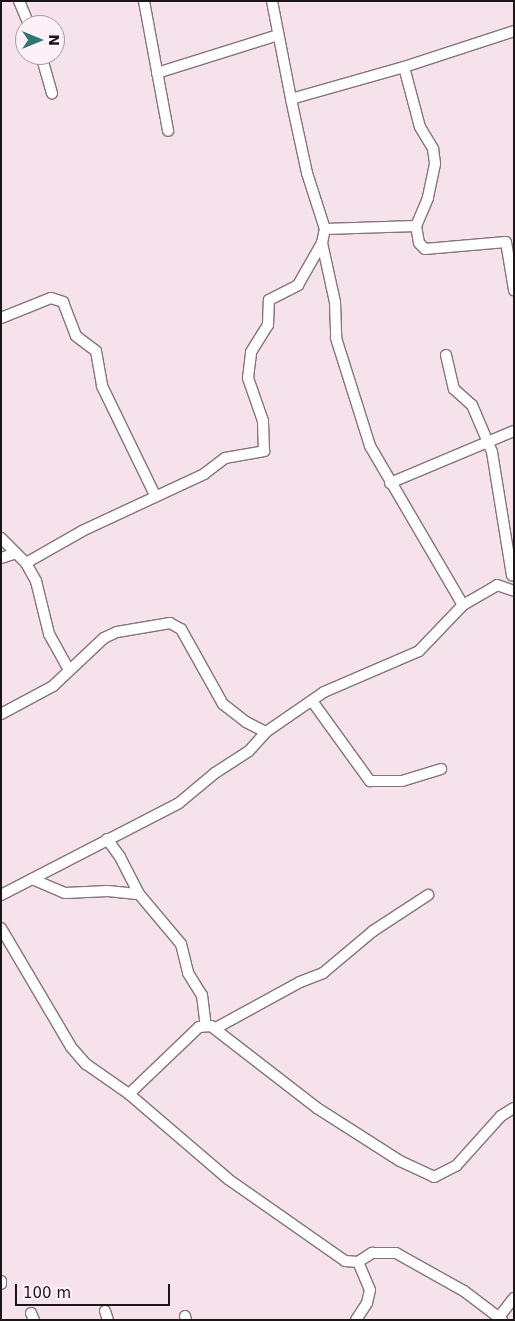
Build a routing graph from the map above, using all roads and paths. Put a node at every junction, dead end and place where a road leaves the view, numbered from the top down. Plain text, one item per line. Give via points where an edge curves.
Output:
1 (19, 1) edge
2 (144, 1) edge
3 (272, 1) edge
4 (25, 15) edge
5 (514, 31) edge
6 (278, 35) junction
7 (44, 65) edge
8 (404, 67) junction
9 (157, 73) junction
10 (52, 93) dead end
11 (291, 99) junction
12 (168, 131) dead end
13 (416, 226) junction
14 (325, 229) junction
15 (510, 242) edge
16 (322, 243) junction
17 (514, 290) edge
18 (1, 318) edge
19 (446, 356) dead end
20 (514, 432) edge
21 (489, 443) junction
22 (390, 483) junction
23 (155, 495) junction
24 (1, 538) edge
25 (13, 554) junction
26 (1, 558) edge
27 (26, 563) junction
28 (513, 574) edge
29 (497, 585) junction
30 (514, 591) edge
31 (463, 605) junction
32 (69, 670) junction
33 (312, 701) junction
34 (1, 714) edge
35 (266, 732) junction
36 (440, 769) dead end
37 (107, 839) junction
38 (32, 879) junction
39 (139, 894) junction
40 (1, 895) edge
41 (428, 895) dead end
42 (1, 928) edge
43 (211, 1027) junction
44 (128, 1094) junction
45 (514, 1108) edge
46 (358, 1262) junction
47 (514, 1298) edge
48 (501, 1318) edge
49 (356, 1320) edge

1 - 4 street
2 - 9 street
3 - 6 street
5 - 8 street
6 - 9 street
6 - 11 street
7 - 10 street
8 - 11 street
8 - 13 street via 420,127 433,149 435,164 430,190
9 - 12 street
11 - 14 street
13 - 14 street
13 - 15 street via 419,243 425,248
14 - 16 street
15 - 17 street
16 - 22 street via 335,302 336,338 370,446
16 - 23 street via 298,285 269,300 268,325 251,352 248,385 263,421 264,451 229,456 204,474
18 - 23 street via 51,298 61,300 79,340 96,351 102,386
19 - 21 street via 454,389 472,405
20 - 21 street
21 - 22 street
21 - 28 street
22 - 31 street
23 - 27 street
24 - 25 street
25 - 26 street
25 - 27 street
27 - 32 street via 36,581 49,634
28 - 29 street
29 - 30 street
29 - 31 street
31 - 33 street via 418,651 324,692
32 - 34 street via 53,686
32 - 35 street via 99,641 117,632 176,624 198,656 223,704 246,722
33 - 35 street
33 - 36 street via 370,781 402,781
35 - 37 street via 249,751 215,773 179,803
37 - 38 street
37 - 39 street via 120,856
38 - 39 street via 65,893 79,895 108,891
38 - 40 street
39 - 43 street via 181,944 188,972 202,995
41 - 43 street via 373,931 323,973
42 - 44 street via 71,1047 86,1064
43 - 44 street via 199,1027
43 - 45 street via 317,1108 400,1161 434,1177 456,1166 501,1116
44 - 46 street via 191,1149 267,1208 344,1260
46 - 48 street via 372,1253 396,1253 464,1291
46 - 49 street via 370,1290 367,1303
47 - 48 street

